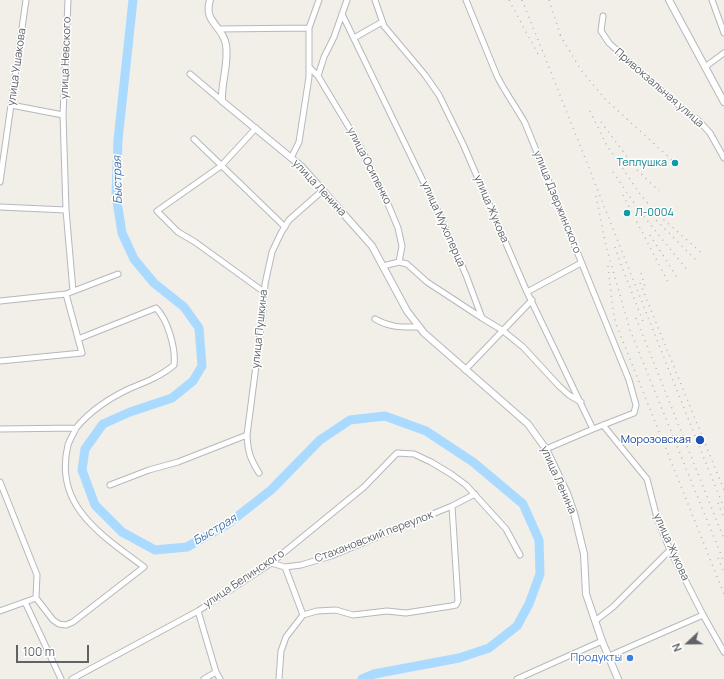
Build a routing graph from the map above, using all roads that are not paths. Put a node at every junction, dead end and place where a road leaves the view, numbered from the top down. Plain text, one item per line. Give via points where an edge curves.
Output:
1 (26, 0) edge
2 (68, 0) edge
3 (210, 0) edge
4 (319, 0) edge
5 (347, 0) edge
6 (375, 0) edge
7 (466, 0) edge
8 (669, 0) edge
9 (712, 0) edge
10 (342, 14) junction
11 (603, 16) dead end
12 (382, 22) junction
13 (309, 28) junction
14 (219, 29) junction
15 (724, 33) edge
16 (354, 38) junction
17 (724, 53) edge
18 (309, 67) junction
19 (705, 67) junction
20 (190, 74) dead end
21 (318, 76) junction
22 (222, 100) junction
23 (724, 102) edge
24 (11, 105) junction
25 (63, 115) junction
26 (256, 128) junction
27 (194, 139) dead end
28 (722, 150) edge
29 (291, 158) junction
30 (724, 158) edge
31 (221, 166) junction
32 (0, 182) edge
33 (322, 191) junction
34 (0, 207) edge
35 (66, 210) junction
36 (285, 227) junction
37 (399, 262) junction
38 (581, 263) junction
39 (384, 266) junction
40 (118, 274) dead end
41 (73, 291) junction
42 (264, 292) junction
43 (527, 292) junction
44 (66, 294) junction
45 (532, 300) junction
46 (0, 301) edge
47 (482, 318) junction
48 (375, 319) dead end
49 (420, 327) junction
50 (502, 330) junction
51 (78, 339) junction
52 (0, 361) edge
53 (465, 370) junction
54 (581, 402) junction
55 (603, 425) junction
56 (76, 428) junction
57 (593, 428) junction
58 (0, 429) edge
59 (247, 435) junction
60 (546, 449) junction
61 (259, 473) dead end
62 (0, 482) edge
63 (110, 485) dead end
64 (475, 494) junction
65 (452, 506) junction
66 (670, 550) junction
67 (520, 555) dead end
68 (271, 564) junction
69 (285, 566) junction
70 (36, 598) junction
71 (25, 602) junction
72 (0, 611) edge
73 (198, 611) junction
74 (303, 615) junction
75 (703, 615) junction
76 (595, 620) junction
77 (602, 641) junction
78 (724, 652) edge
79 (609, 656) junction
80 (216, 672) junction
81 (61, 679) edge
82 (72, 679) edge
83 (204, 679) edge
84 (220, 679) edge
85 (279, 679) edge
86 (517, 679) edge
87 (618, 679) edge

1 - 24 street, улица Ушакова
2 - 25 street, улица Невского
3 - 14 street via 207,8 210,20
4 - 13 street
5 - 10 street
6 - 12 street, улица Жукова
7 - 38 street, улица Дзержинского via 500,82 525,123
8 - 19 street
9 - 15 street
10 - 16 street, улица Мухоперца
10 - 21 street
11 - 28 street, Привокзальная улица via 602,31 610,44 699,121
12 - 16 street
12 - 43 street, улица Жукова via 439,95
13 - 14 street
13 - 18 street
14 - 22 street via 226,43
16 - 47 street, улица Мухоперца via 441,218
17 - 19 street
18 - 21 street, улица Осипенко
18 - 29 street via 299,142
19 - 23 street
20 - 22 street, улица Ленина
21 - 37 street, улица Осипенко via 359,144 388,204 402,246
22 - 26 street, улица Ленина
24 - 25 street, улица Невского
24 - 32 street, улица Ушакова
25 - 35 street, улица Невского
26 - 29 street, улица Ленина
26 - 31 street
27 - 31 street
28 - 30 street, Привокзальная улица
29 - 33 street, улица Ленина
31 - 36 street
31 - 42 street via 157,210 178,232
33 - 36 street, улица Пушкина via 289,220
33 - 39 street, улица Ленина via 372,246
34 - 35 street
35 - 41 street, улица Невского
36 - 42 street, улица Пушкина via 272,252
37 - 39 street
37 - 47 street via 407,264 427,282
38 - 43 street
38 - 55 street, улица Дзержинского via 629,380 636,405 634,413
39 - 49 street, улица Ленина via 407,311
40 - 41 street
41 - 44 street
42 - 59 street, улица Пушкина
43 - 45 street, улица Жукова
44 - 46 street
44 - 51 street
45 - 50 street
45 - 54 street, улица Жукова
47 - 50 street
48 - 49 street via 386,325
49 - 53 street, улица Ленина
50 - 53 street
50 - 54 street via 523,346 568,395
51 - 52 street via 82,353
51 - 56 street via 156,308 166,322 175,358 174,365 166,371 97,406
53 - 60 street, улица Ленина via 528,424
54 - 57 street, улица Жукова
55 - 57 street
55 - 66 street, улица Жукова via 647,479
56 - 58 street
56 - 70 street via 68,444 66,466 66,480 71,495 86,520 105,538 144,567 66,625 53,620
57 - 60 street
59 - 61 street, улица Пушкина via 250,459
59 - 63 street
60 - 76 street, улица Ленина via 574,513 584,554 586,594
62 - 70 street via 37,575
64 - 65 street, Стахановский переулок
64 - 67 street via 506,529
64 - 68 street, улица Белинского via 456,477 431,462 414,454 397,453 364,487
65 - 69 street, Стахановский переулок via 330,556 302,565
65 - 74 street via 458,601 456,604 406,613 387,611 353,615 336,610 317,610
66 - 75 street, улица Жукова
66 - 76 street via 613,607
68 - 69 street, Стахановский переулок
68 - 73 street, улица Белинского
69 - 74 street
70 - 71 street
71 - 72 street
71 - 81 street
73 - 80 street
73 - 82 street, улица Белинского
74 - 85 street via 286,637 281,650
75 - 78 street, улица Жукова
75 - 79 street
76 - 77 street, улица Ленина
77 - 79 street, улица Ленина
77 - 86 street
79 - 87 street, улица Ленина
80 - 83 street
80 - 84 street

